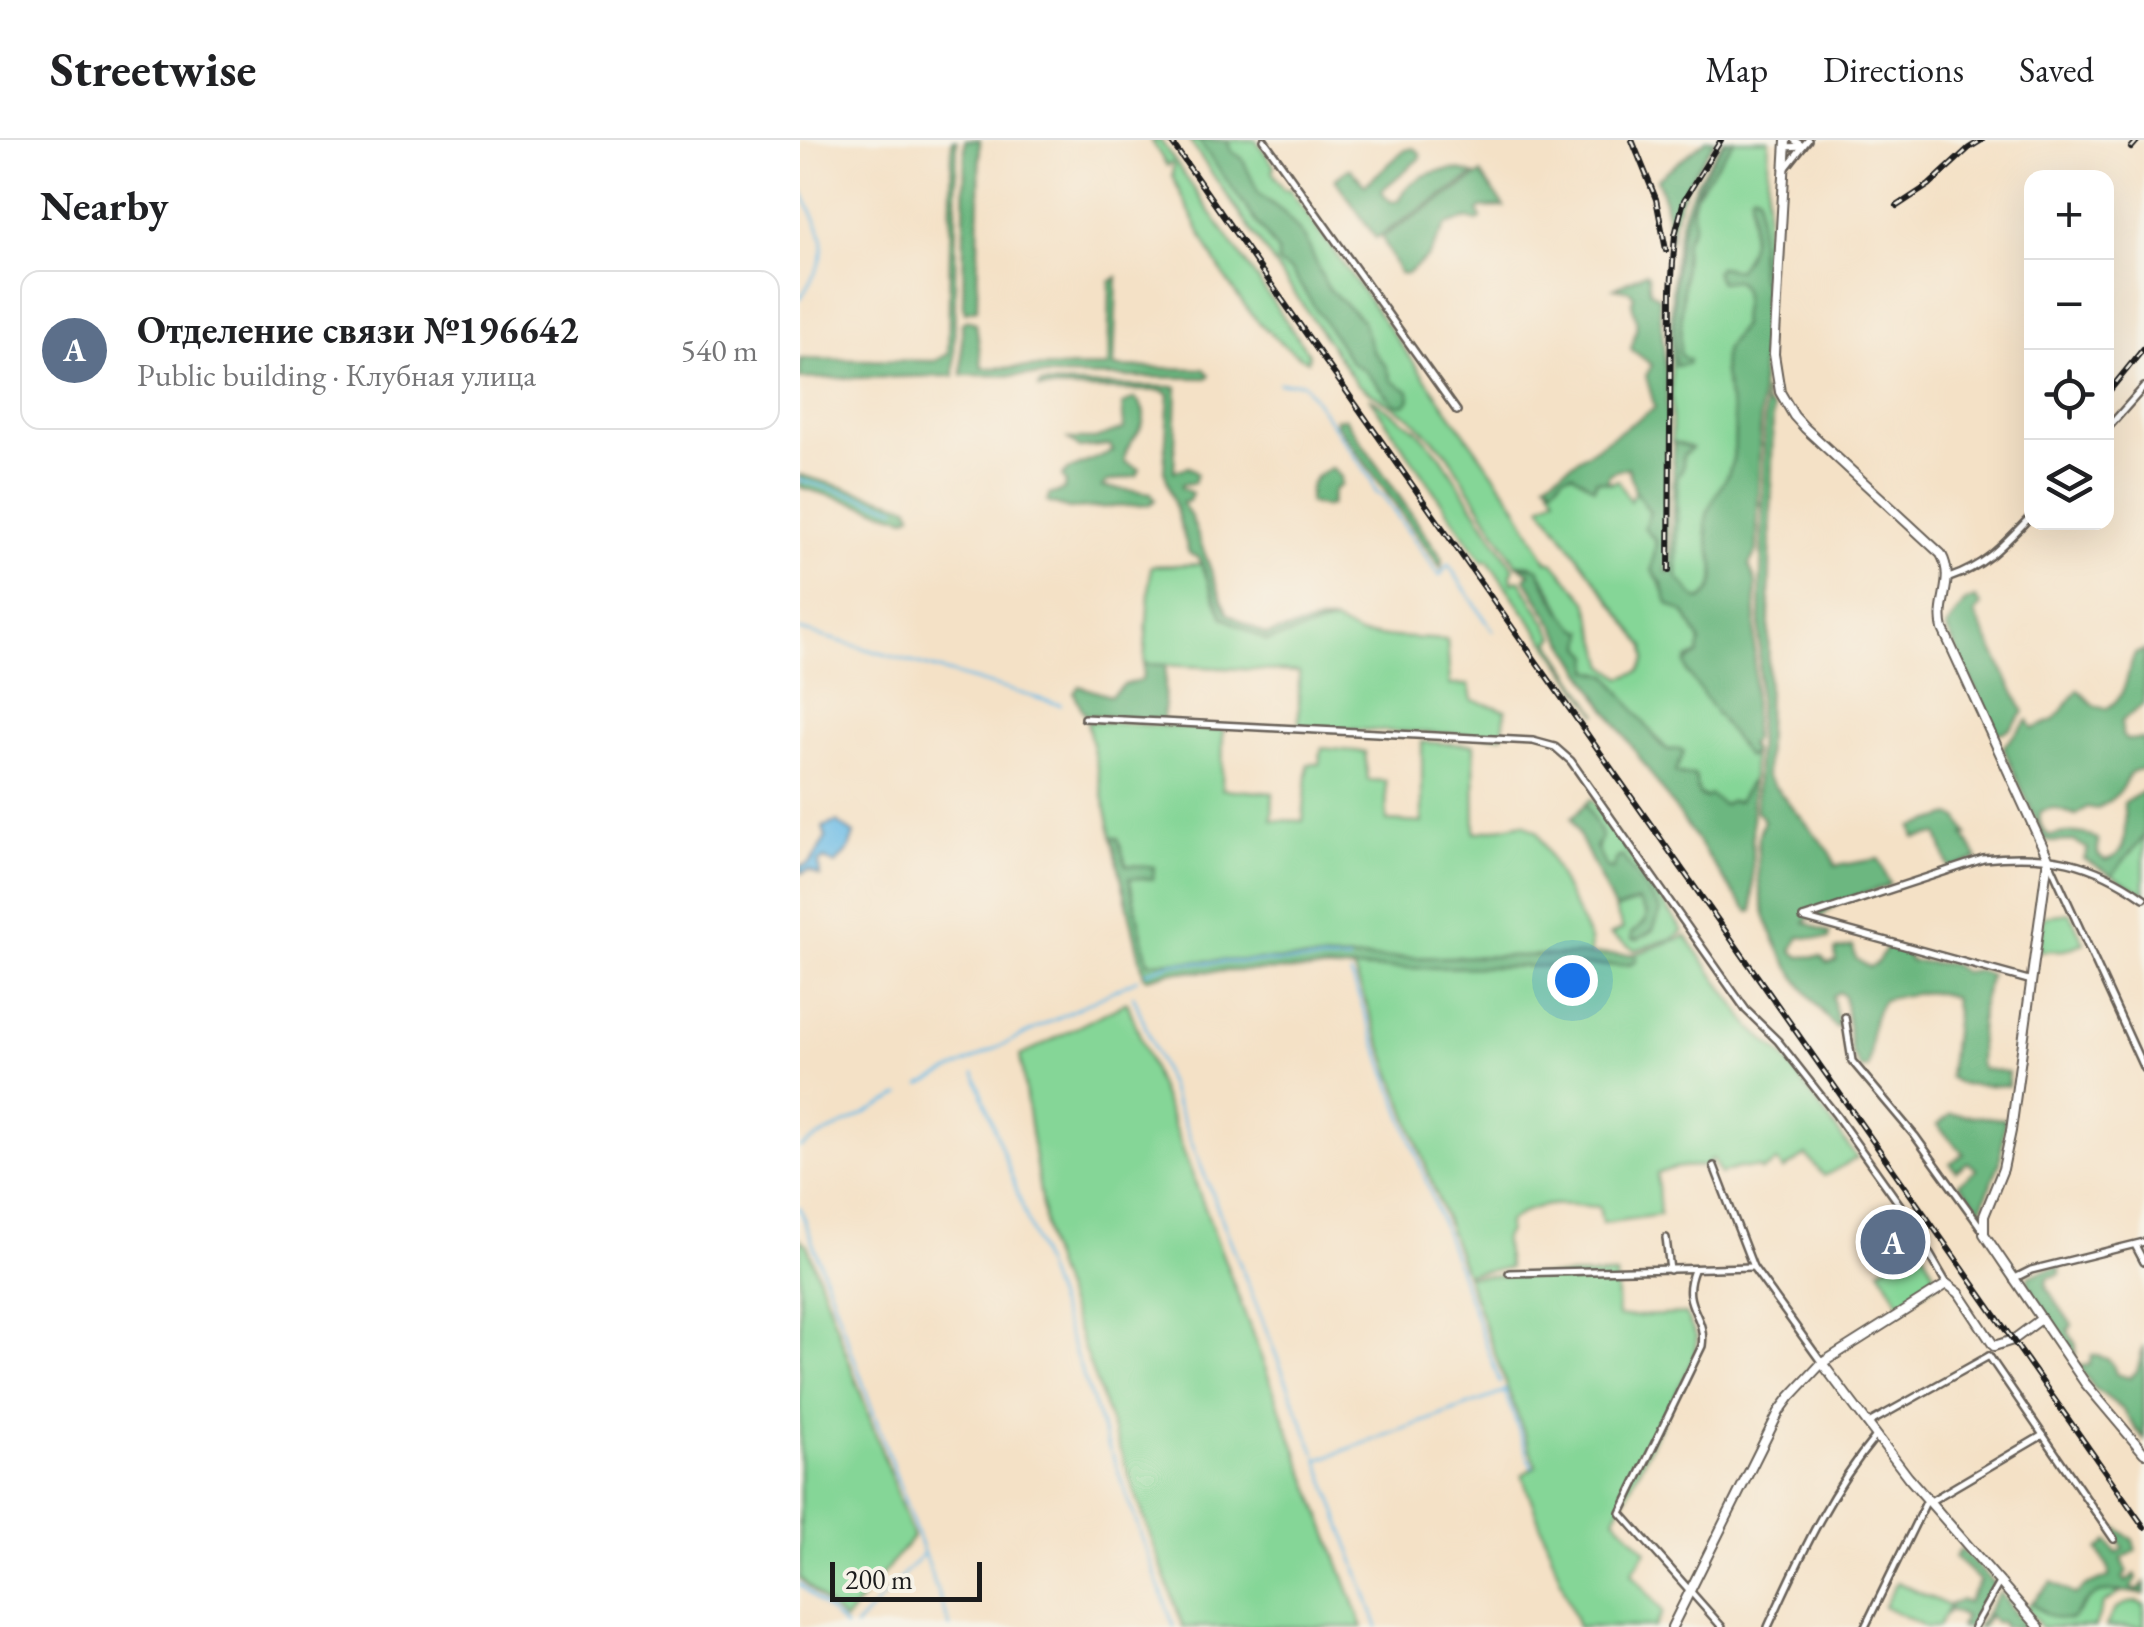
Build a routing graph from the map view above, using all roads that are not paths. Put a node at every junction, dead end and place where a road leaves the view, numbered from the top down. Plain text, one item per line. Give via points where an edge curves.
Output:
1 (1264, 140) edge
2 (1794, 140) edge
3 (1786, 143) edge
4 (1805, 143) edge
5 (1783, 172) junction
6 (2144, 387) edge
7 (1456, 411) dead end
8 (2114, 421) edge
9 (2024, 523) edge
10 (1949, 578) junction
11 (1084, 718) dead end
12 (2048, 858) junction
13 (2144, 898) edge
14 (2032, 981) junction
15 (1845, 1017) dead end
16 (2144, 1069) edge
17 (1714, 1166) dead end
18 (1984, 1234) junction
19 (1666, 1238) dead end
20 (2144, 1242) edge
21 (2135, 1245) junction
22 (2144, 1262) edge
23 (1754, 1267) junction
24 (1694, 1270) junction
25 (1670, 1271) junction
26 (1509, 1273) dead end
27 (2013, 1278) junction
28 (1947, 1284) junction
29 (2041, 1319) junction
30 (1994, 1346) junction
31 (1989, 1356) junction
32 (1822, 1363) junction
33 (1867, 1424) junction
34 (2043, 1435) junction
35 (1876, 1436) junction
36 (2144, 1454) edge
37 (1928, 1501) junction
38 (2114, 1539) dead end
39 (1998, 1583) junction
40 (1689, 1591) junction
41 (1672, 1627) edge
42 (1722, 1627) edge
43 (1768, 1627) edge
44 (1865, 1627) edge
45 (1974, 1627) edge
46 (2039, 1627) edge

1 - 7 street
2 - 4 street
3 - 4 street
3 - 5 street
4 - 5 street
5 - 10 street via 1774,354 1784,399 1805,428 1931,542
6 - 8 street
9 - 10 street via 1992,558
10 - 12 street via 1940,616 1949,642
11 - 28 street via 1556,747 1746,1010 1878,1173
12 - 13 street via 2090,867
12 - 14 street
12 - 14 street via 1984,859 1803,918
12 - 16 street
14 - 18 street via 2005,1161
15 - 18 street via 1852,1061 1914,1134
17 - 23 street
18 - 27 street
19 - 25 street
20 - 21 street
21 - 22 street
21 - 27 street
23 - 24 street
23 - 32 street
24 - 25 street
24 - 40 street via 1687,1289 1702,1346 1621,1513
25 - 26 street
27 - 29 street
28 - 30 street
28 - 32 street
29 - 30 street
29 - 36 street
30 - 31 street
31 - 33 street
31 - 34 street
32 - 33 street
32 - 40 street via 1779,1412
33 - 35 street
34 - 37 street
34 - 38 street
35 - 37 street
35 - 43 street via 1826,1505
37 - 39 street
37 - 44 street
39 - 45 street
39 - 46 street
40 - 41 street
40 - 42 street

